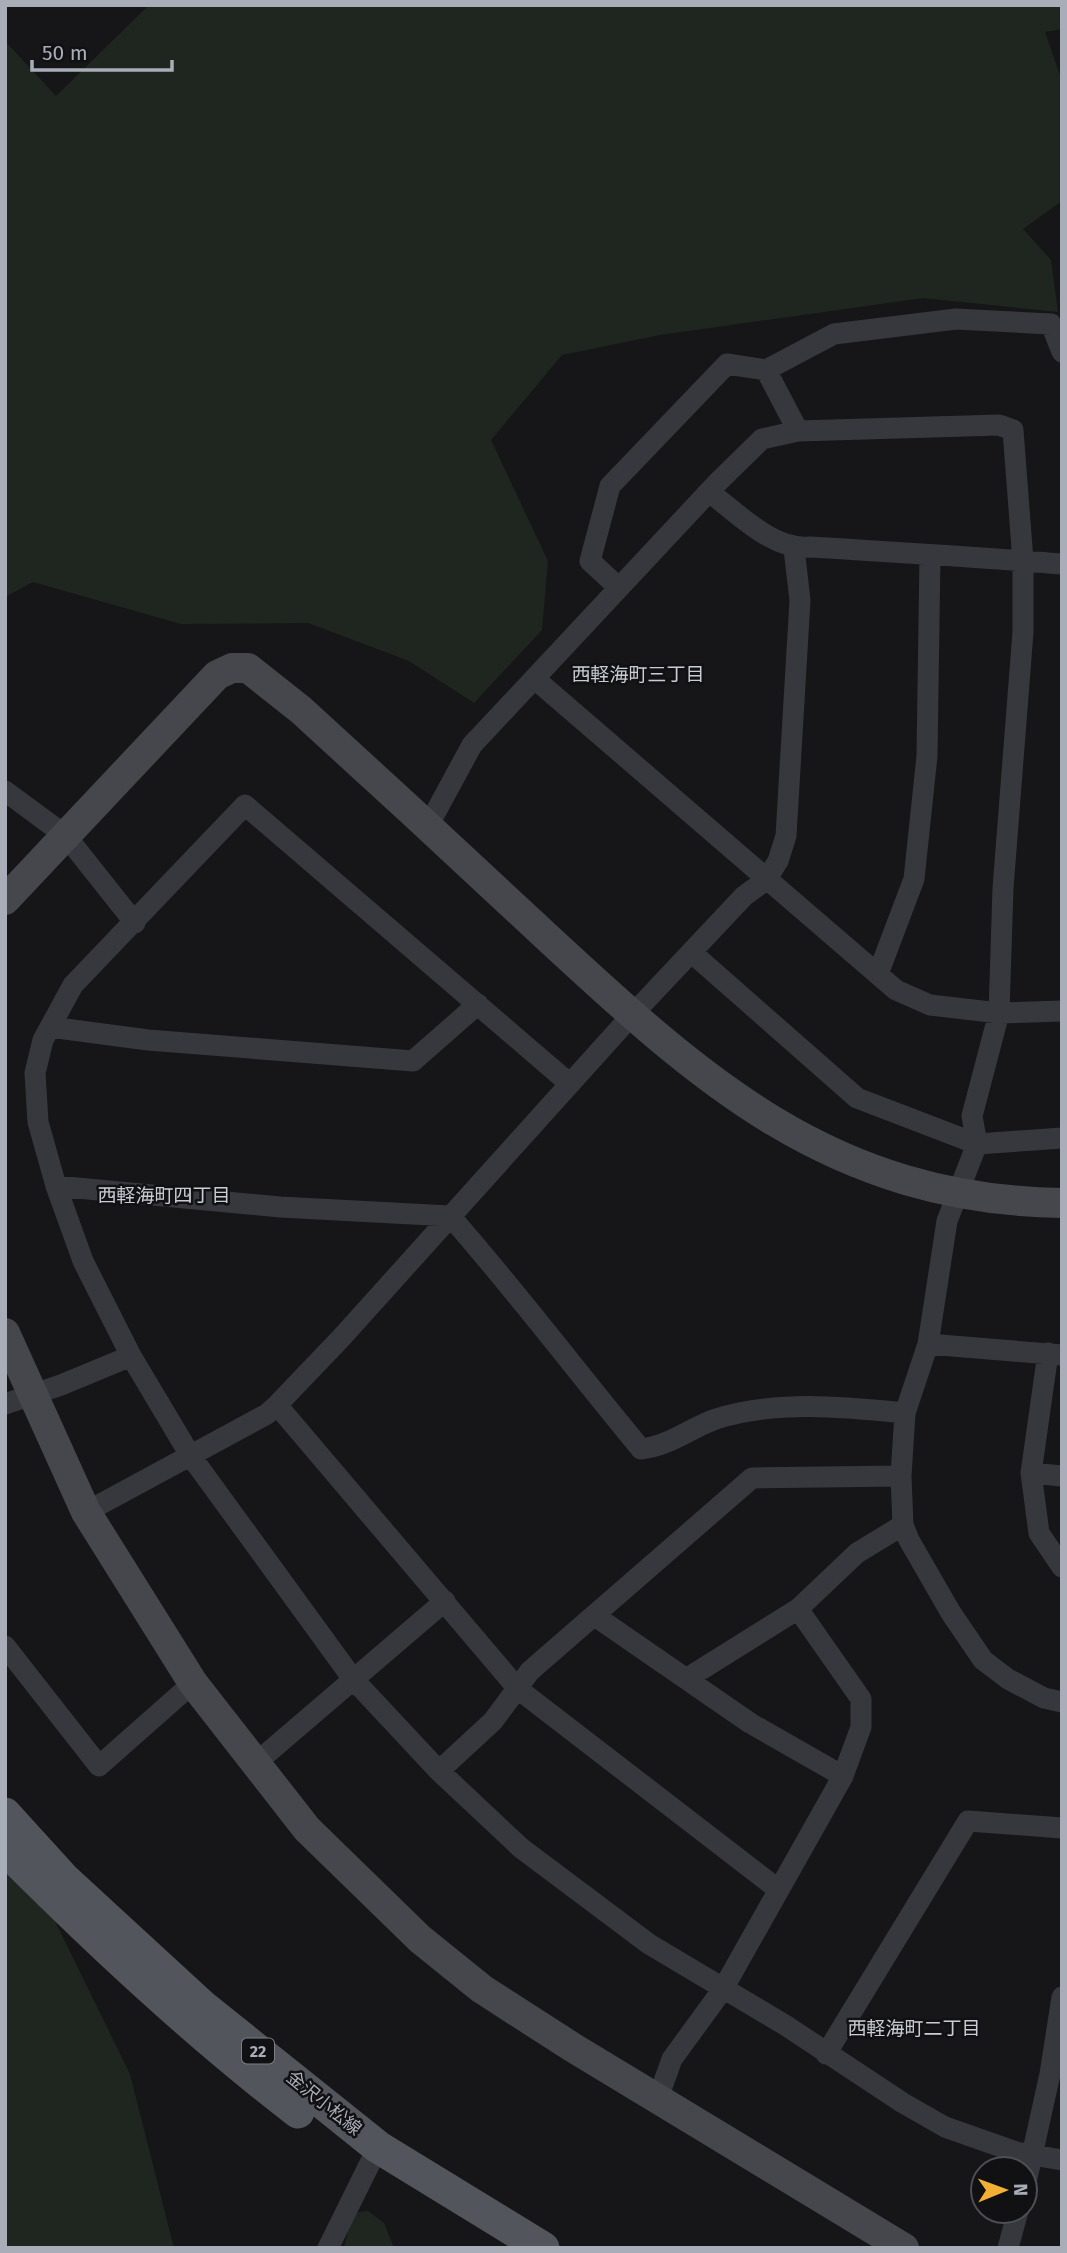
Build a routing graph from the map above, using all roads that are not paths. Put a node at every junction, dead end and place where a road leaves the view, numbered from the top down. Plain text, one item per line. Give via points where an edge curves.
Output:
1 (1062, 352) edge
2 (766, 370) junction
3 (799, 431) junction
4 (709, 492) junction
5 (794, 549) junction
6 (930, 555) junction
7 (1023, 561) junction
8 (1062, 564) edge
9 (618, 587) junction
10 (535, 679) junction
11 (5, 791) edge
12 (428, 826) junction
13 (66, 836) junction
14 (766, 880) junction
15 (5, 900) edge
16 (135, 922) junction
17 (691, 952) junction
18 (877, 974) junction
19 (478, 1004) junction
20 (1062, 1012) edge
21 (999, 1013) junction
22 (632, 1015) junction
23 (50, 1027) junction
24 (570, 1084) junction
25 (1062, 1138) edge
26 (976, 1144) junction
27 (56, 1186) junction
28 (957, 1195) junction
29 (1062, 1203) edge
30 (450, 1216) junction
31 (5, 1333) edge
32 (928, 1344) junction
33 (1055, 1354) edge
34 (131, 1356) junction
35 (18, 1399) edge
36 (277, 1405) junction
37 (905, 1413) junction
38 (190, 1455) junction
39 (1031, 1473) junction
40 (901, 1476) junction
41 (1062, 1476) edge
42 (86, 1512) junction
43 (903, 1525) junction
44 (1062, 1567) edge
45 (445, 1601) junction
46 (798, 1609) junction
47 (596, 1616) junction
48 (5, 1646) edge
49 (353, 1679) junction
50 (686, 1679) junction
51 (193, 1683) junction
52 (518, 1689) junction
53 (1062, 1702) edge
54 (257, 1762) junction
55 (439, 1771) junction
56 (843, 1776) junction
57 (5, 1814) edge
58 (1062, 1828) edge
59 (5, 1849) edge
60 (779, 1890) junction
61 (723, 1990) junction
62 (1062, 1997) edge
63 (825, 2054) junction
64 (658, 2098) junction
65 (373, 2155) junction
66 (1032, 2155) joint
67 (1039, 2156) edge
68 (1062, 2160) edge
69 (1014, 2225) edge
70 (328, 2248) edge
71 (500, 2248) edge
72 (543, 2248) edge
73 (904, 2248) edge
74 (1008, 2248) edge

1 - 2 street via 1051,324 956,319 834,334
2 - 3 street
2 - 9 street via 727,364 610,486 590,561
3 - 4 street via 762,439
3 - 7 street via 999,425 1013,430
4 - 5 street via 767,536
4 - 9 street
5 - 6 street
5 - 14 street via 800,600 786,836
6 - 7 street
6 - 18 street via 928,756 914,879
7 - 8 street
7 - 21 street via 1023,632 1003,888
9 - 10 street
10 - 12 street via 471,745
10 - 14 street
11 - 13 street
12 - 13 street via 301,710 248,668 232,668 217,675
12 - 22 street
13 - 15 street
13 - 16 street
14 - 17 street via 744,896
14 - 18 street
16 - 19 street via 246,805
16 - 23 street via 73,985
17 - 22 street
17 - 26 street via 857,1098
18 - 21 street via 896,990 930,1005
19 - 23 street via 413,1061 148,1040
19 - 24 street
20 - 21 street
21 - 26 street via 972,1116
22 - 24 street
22 - 28 street via 730,1094 809,1143 897,1178
23 - 27 street via 35,1073 38,1122
24 - 30 street
25 - 26 street
26 - 28 street
27 - 30 street via 281,1207
27 - 34 street via 83,1261
28 - 29 street
28 - 32 street via 947,1221
30 - 36 street
30 - 37 street via 520,1295 641,1449 661,1447 716,1419 779,1408
31 - 35 street
32 - 33 street
32 - 37 street
33 - 39 street
34 - 35 street
34 - 38 street
35 - 42 street
36 - 38 street
36 - 45 street
37 - 40 street
38 - 42 street
38 - 49 street
39 - 41 street
39 - 44 street via 1039,1533
40 - 43 street
40 - 47 street via 752,1478
42 - 51 street
43 - 46 street via 857,1553
43 - 53 street via 950,1613 983,1660 1008,1679
45 - 49 street
45 - 52 street
46 - 50 street
46 - 56 street via 861,1699 862,1727
47 - 50 street
47 - 52 street via 530,1671
48 - 51 street via 99,1766
49 - 54 street
49 - 55 street
50 - 56 street via 750,1723
51 - 54 street
52 - 55 street via 493,1721
52 - 60 street
54 - 64 street via 307,1829 420,1939 482,1989
55 - 61 street via 521,1848 649,1944
56 - 60 street
57 - 65 main road, 金沢小松線 / 22 via 65,1880
58 - 63 street via 968,1821
59 - 65 main road, 金沢小松線 / 22 via 110,1954 221,2052
60 - 61 street
61 - 63 street
61 - 64 street via 671,2059
62 - 66 street
63 - 66 street via 946,2127
64 - 73 street
65 - 70 street
65 - 71 main road, 金沢小松線 / 22
65 - 72 main road, 金沢小松線 / 22
67 - 68 street
69 - 74 street

